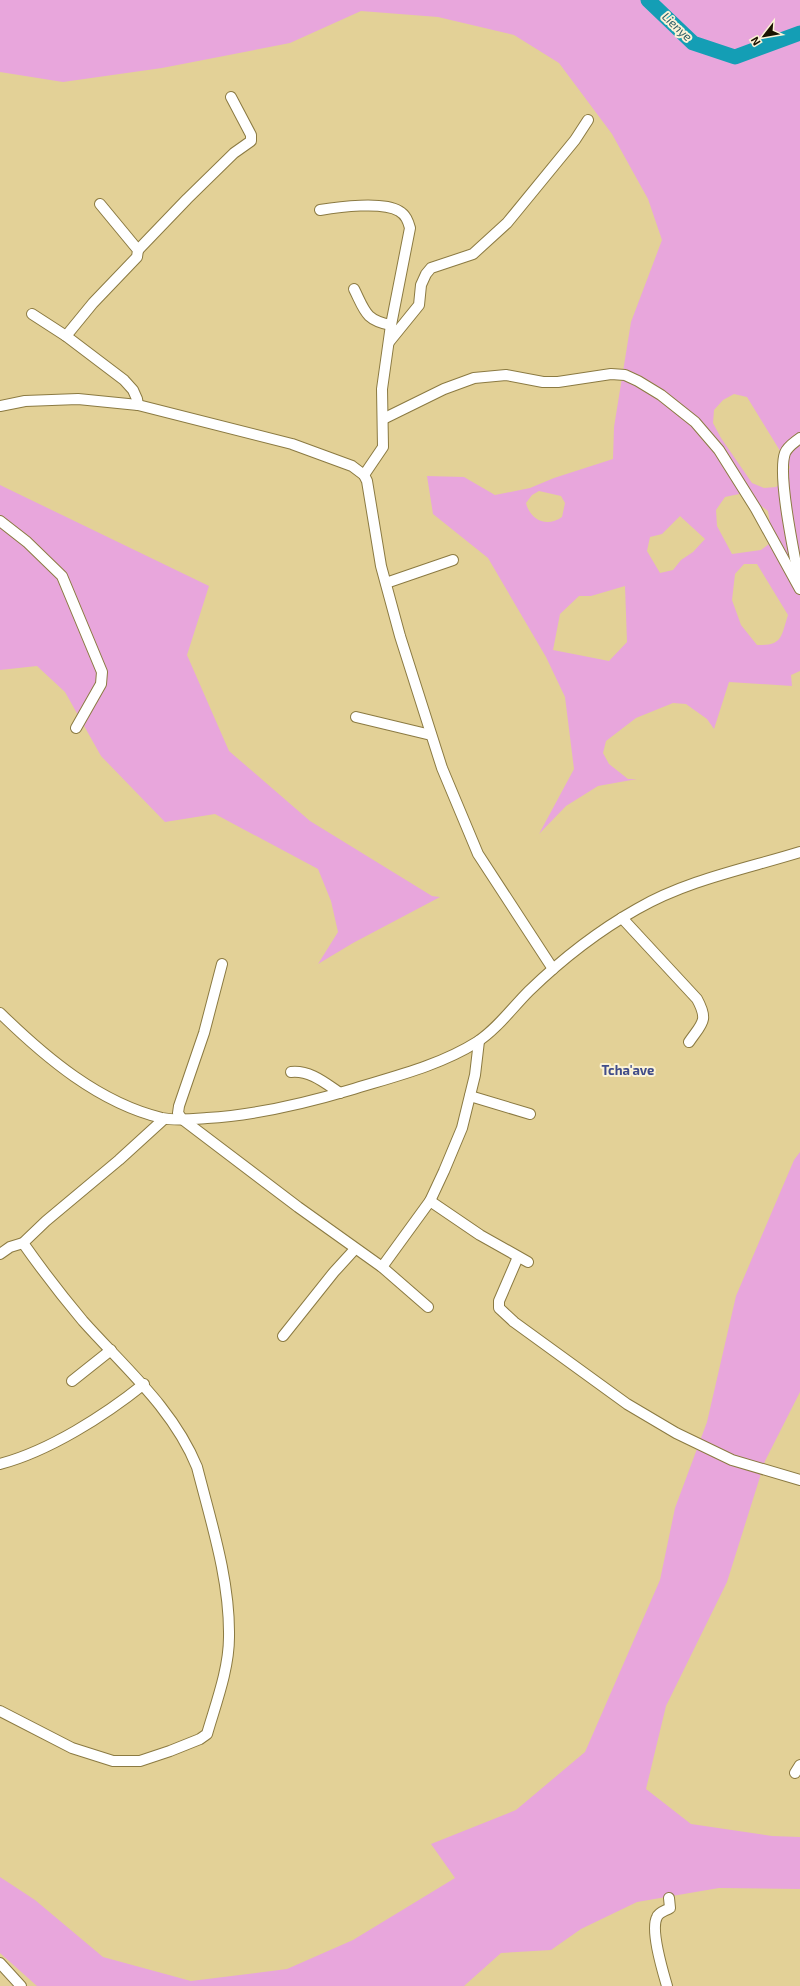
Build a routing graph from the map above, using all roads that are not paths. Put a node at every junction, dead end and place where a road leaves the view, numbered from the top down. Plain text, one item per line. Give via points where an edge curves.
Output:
1 (231, 97) dead end
2 (588, 120) dead end
3 (100, 204) dead end
4 (320, 210) dead end
5 (138, 250) junction
6 (354, 289) dead end
7 (32, 314) dead end
8 (391, 324) junction
9 (66, 336) junction
10 (389, 342) junction
11 (138, 405) junction
12 (0, 406) edge
13 (383, 419) junction
14 (800, 438) edge
15 (364, 475) junction
16 (0, 521) edge
17 (452, 560) dead end
18 (386, 583) junction
19 (800, 588) edge
20 (356, 717) dead end
21 (76, 728) dead end
22 (431, 735) junction
23 (800, 852) edge
24 (622, 918) junction
25 (222, 964) dead end
26 (553, 969) junction
27 (0, 1013) edge
28 (479, 1040) junction
29 (689, 1042) dead end
30 (291, 1072) dead end
31 (340, 1093) junction
32 (470, 1096) junction
33 (530, 1114) dead end
34 (164, 1119) junction
35 (182, 1119) junction
36 (430, 1202) junction
37 (23, 1243) junction
38 (355, 1249) junction
39 (0, 1254) edge
40 (518, 1257) junction
41 (528, 1262) dead end
42 (382, 1267) junction
43 (428, 1307) dead end
44 (283, 1336) dead end
45 (111, 1350) junction
46 (72, 1381) dead end
47 (144, 1384) junction
48 (0, 1464) edge
49 (800, 1480) edge
50 (0, 1711) edge
51 (669, 1898) dead end
52 (0, 1963) edge
53 (20, 1986) edge
54 (667, 1986) edge

1 - 5 street via 251,135 251,141 234,153
2 - 10 street via 575,140 508,222 473,254 440,264 428,271 421,285 419,305
3 - 5 street
4 - 8 street via 356,206 391,208 398,210 408,221 410,228 407,248
5 - 9 street via 137,257
6 - 8 street via 371,319
7 - 9 street
8 - 10 street
9 - 11 street via 124,380 133,390
10 - 13 street via 382,389
11 - 12 street via 78,399 25,401
11 - 15 street via 292,444 352,466
13 - 15 street via 383,447
13 - 19 street via 444,389 474,378 506,375 543,382 558,382 611,374 625,375 638,380 662,395 695,422 719,450 756,509
14 - 19 street via 784,455 784,469 788,522
15 - 18 street
16 - 21 street via 27,542 62,576 102,672 101,684
17 - 18 street
18 - 22 street
20 - 22 street
22 - 26 street via 478,854
23 - 24 street via 669,893
24 - 26 street
24 - 29 street via 697,999 704,1012 704,1021
25 - 35 street via 204,1033 179,1106 178,1113
26 - 28 street
27 - 34 street via 44,1055 75,1076 133,1108
28 - 31 street via 438,1061
28 - 32 street via 478,1059
30 - 31 street via 309,1074
31 - 35 street via 256,1113
32 - 33 street
32 - 36 street via 462,1128
34 - 35 street
34 - 37 street
35 - 38 street
36 - 40 street
36 - 42 street
37 - 39 street via 10,1247
37 - 45 street via 83,1321
38 - 42 street
38 - 44 street
40 - 41 street
40 - 49 street via 499,1301 499,1308 514,1322 627,1404 676,1433 732,1460
42 - 43 street
45 - 46 street
45 - 47 street
47 - 48 street via 123,1401 73,1432 42,1448
47 - 50 street via 179,1431 197,1467 226,1590 229,1637 223,1675 207,1734 200,1739 140,1761 113,1761 72,1748
51 - 54 street via 670,1908 657,1917 655,1923 660,1962
52 - 53 street

